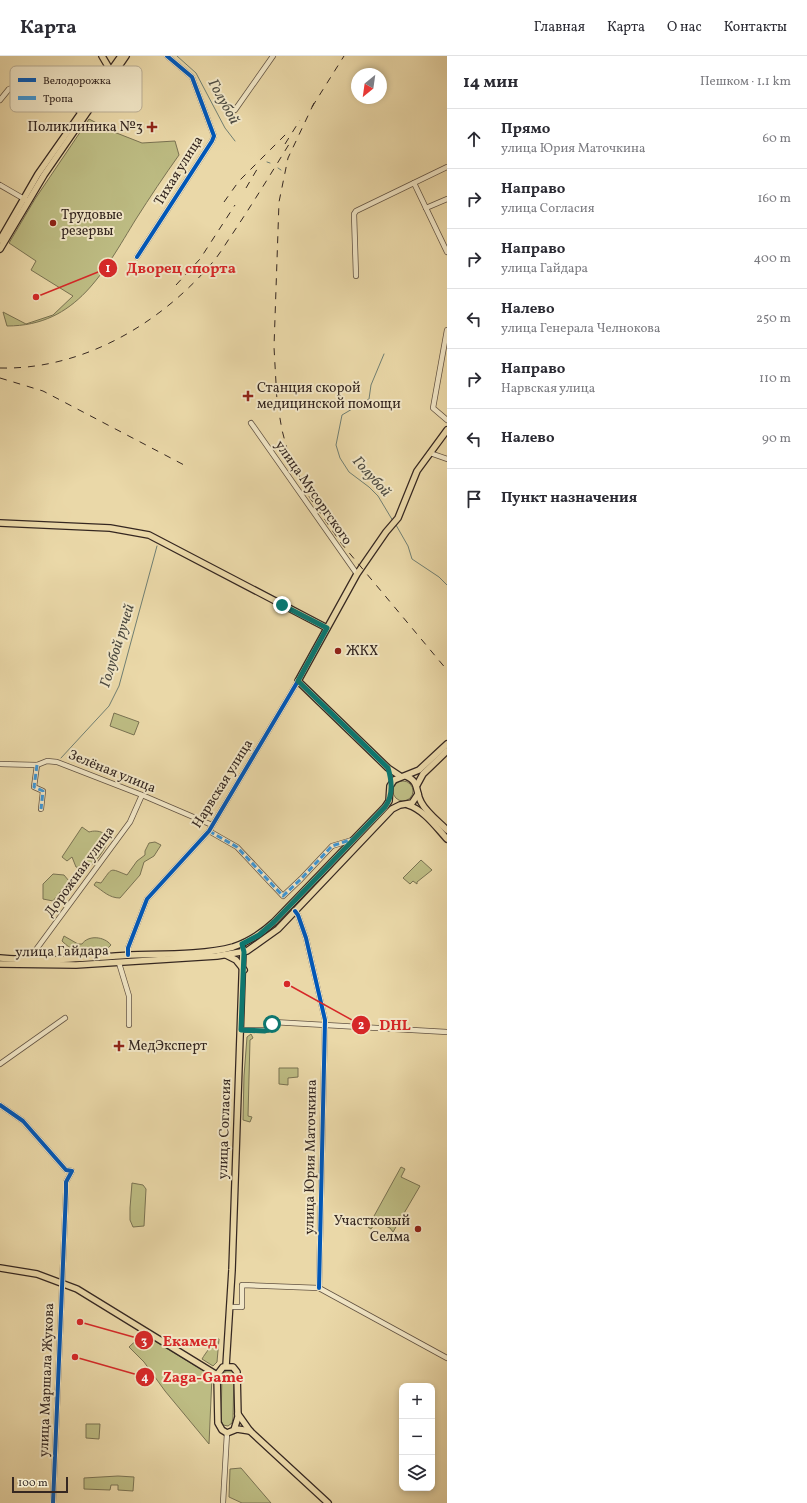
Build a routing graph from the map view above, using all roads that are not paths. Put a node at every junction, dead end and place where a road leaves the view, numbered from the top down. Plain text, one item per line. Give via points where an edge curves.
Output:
1 (102, 56) edge
2 (121, 56) edge
3 (126, 56) edge
4 (167, 56) edge
5 (273, 56) edge
6 (107, 66) edge
7 (115, 66) edge
8 (117, 66) edge
9 (10, 89) edge
10 (0, 100) edge
11 (235, 110) dead end
12 (81, 112) edge
13 (85, 112) edge
14 (447, 167) edge
15 (414, 183) junction
16 (0, 185) edge
17 (447, 199) edge
18 (26, 200) junction
19 (426, 208) junction
20 (0, 240) edge
21 (0, 249) edge
22 (447, 252) edge
23 (137, 257) dead end
24 (356, 276) dead end
25 (447, 330) edge
26 (447, 420) edge
27 (251, 423) dead end
28 (447, 430) edge
29 (430, 453) junction
30 (447, 459) edge
31 (0, 524) edge
32 (357, 574) junction
33 (327, 628) junction
34 (298, 681) junction
35 (447, 744) edge
36 (447, 751) edge
37 (0, 764) edge
38 (37, 764) junction
39 (388, 768) junction
40 (403, 776) junction
41 (392, 783) junction
42 (417, 785) junction
43 (390, 794) junction
44 (418, 794) junction
45 (142, 795) junction
46 (408, 804) junction
47 (400, 805) junction
48 (41, 809) dead end
49 (212, 825) junction
50 (447, 830) edge
51 (209, 831) junction
52 (356, 838) junction
53 (447, 838) edge
54 (295, 911) junction
55 (242, 944) junction
56 (244, 952) junction
57 (128, 955) junction
58 (224, 955) junction
59 (0, 958) edge
60 (32, 960) junction
61 (119, 962) junction
62 (0, 964) edge
63 (244, 970) junction
64 (65, 1018) dead end
65 (129, 1025) dead end
66 (324, 1026) junction
67 (241, 1030) junction
68 (447, 1032) edge
69 (0, 1064) edge
70 (0, 1105) edge
71 (0, 1268) edge
72 (62, 1282) junction
73 (318, 1288) junction
74 (230, 1307) junction
75 (447, 1358) edge
76 (226, 1366) junction
77 (217, 1375) junction
78 (238, 1414) junction
79 (234, 1430) junction
80 (250, 1431) junction
81 (227, 1433) junction
82 (53, 1503) edge
83 (223, 1503) edge
84 (328, 1503) edge

1 - 6 main road
2 - 7 main road
3 - 8 main road
4 - 23 street, Тихая улица via 192,77 214,136
5 - 11 street
9 - 10 street
12 - 18 main road via 48,159
13 - 18 main road
14 - 15 street
15 - 19 street
15 - 24 street via 354,214
16 - 18 street
17 - 19 street
18 - 20 main road
18 - 21 main road
19 - 22 street
25 - 26 street via 433,408
27 - 32 street, улица Мусоргского
28 - 29 main road, Нарвская улица
29 - 30 street
29 - 32 main road, Нарвская улица via 417,471 396,520
31 - 33 main road via 110,528 149,535
32 - 33 main road, Нарвская улица
33 - 34 main road, Нарвская улица
34 - 39 main road
34 - 49 street, Нарвская улица
35 - 40 main road via 419,770
36 - 42 main road via 423,774
37 - 38 street, Зелёная улица
38 - 45 street, Зелёная улица via 57,762
38 - 48 street via 34,787 43,791
39 - 40 main road
39 - 41 main road
40 - 41 main road
40 - 42 main road via 412,778
41 - 43 main road, улица Гайдара
42 - 44 main road
43 - 47 main road
43 - 52 main road, улица Гайдара via 385,807
44 - 46 main road via 412,803
44 - 50 main road via 421,804
45 - 49 street, Зелёная улица
45 - 60 street, Дорожная улица via 130,822 35,951
46 - 47 main road
46 - 53 main road via 416,808
47 - 54 main road, улица Гайдара via 387,814
49 - 51 street, Нарвская улица
51 - 52 street, Нарвская улица via 237,847 283,896 332,846
51 - 57 street, Нарвская улица via 147,899 128,948
52 - 55 main road, улица Гайдара via 274,922 259,935
54 - 56 main road, улица Гайдара via 273,934
54 - 66 street, улица Юрия Маточкина via 306,938 317,980 326,1020
55 - 56 main road, улица Согласия
55 - 57 main road, улица Гайдара via 218,950
56 - 58 main road, улица Гайдара
56 - 63 main road, улица Согласия
57 - 60 main road, улица Гайдара
58 - 61 main road, улица Гайдара
58 - 63 main road via 236,960
59 - 60 main road, улица Гайдара
61 - 62 main road, улица Гайдара via 59,966
61 - 65 street via 129,996
63 - 67 main road, улица Согласия
64 - 69 street
66 - 67 street via 273,1022 268,1030
66 - 68 street
66 - 73 street, улица Юрия Маточкина
67 - 74 main road, улица Согласия
70 - 72 street, улица Маршала Жукова via 23,1121 66,1170 72,1171 66,1182
71 - 72 main road via 37,1274
72 - 77 main road via 126,1317
72 - 82 street, улица Маршала Жукова
73 - 74 street via 242,1285 242,1307
73 - 75 street
74 - 76 main road, улица Согласия
76 - 77 main road via 223,1366
76 - 78 main road via 233,1367 237,1372
77 - 81 main road via 218,1423
78 - 79 main road
78 - 80 main road
79 - 80 main road
79 - 81 main road
80 - 84 main road
81 - 83 street

